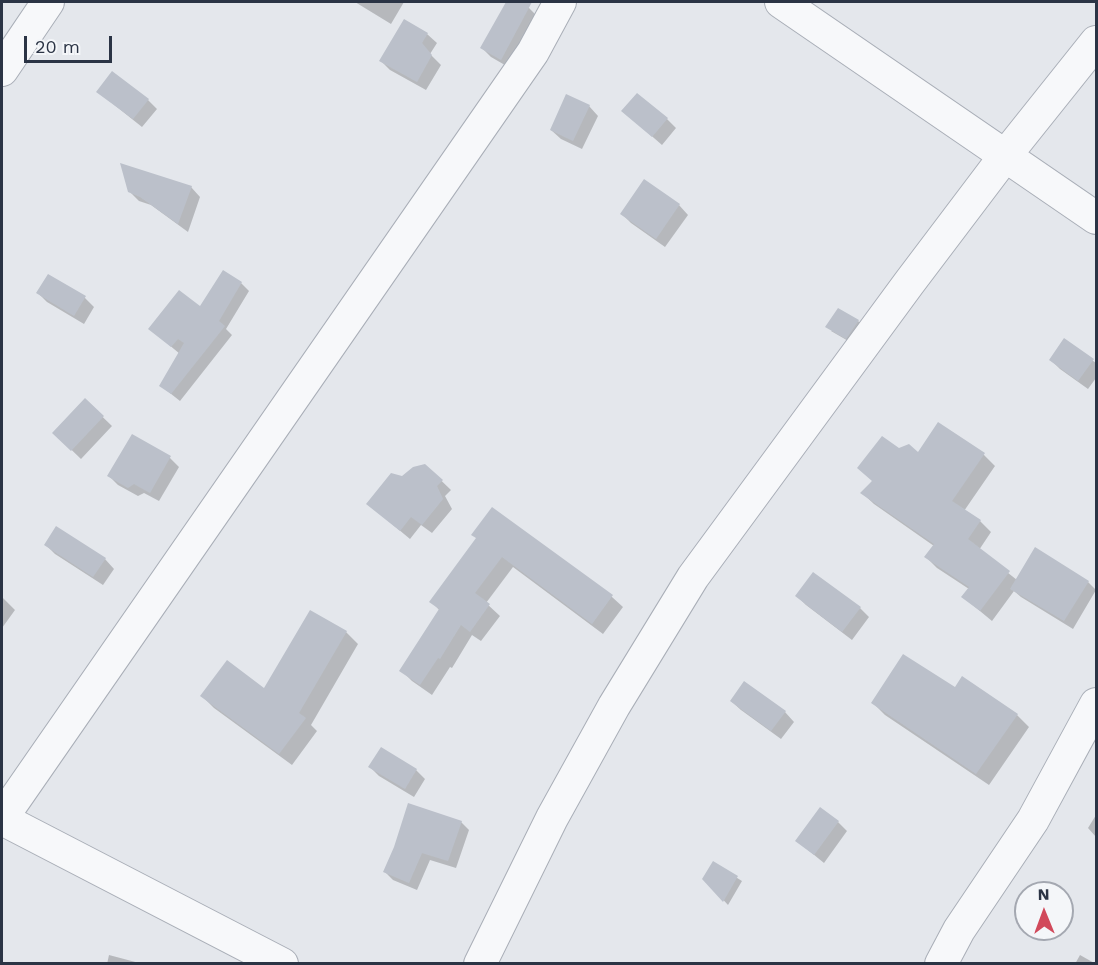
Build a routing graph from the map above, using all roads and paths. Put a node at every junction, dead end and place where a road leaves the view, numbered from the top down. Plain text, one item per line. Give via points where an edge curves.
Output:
1 (48, 2) edge
2 (560, 2) edge
3 (781, 2) edge
4 (1096, 42) edge
5 (2, 70) edge
6 (1005, 156) junction
7 (1096, 218) edge
8 (1096, 704) edge
9 (2, 819) edge
10 (282, 963) edge
11 (480, 963) edge
12 (941, 963) edge

1 - 5 street
2 - 9 street via 533,52
3 - 6 street
4 - 6 street
6 - 7 street
6 - 11 street via 693,577 614,706 552,818
8 - 12 street via 1033,820 958,930
9 - 10 street

